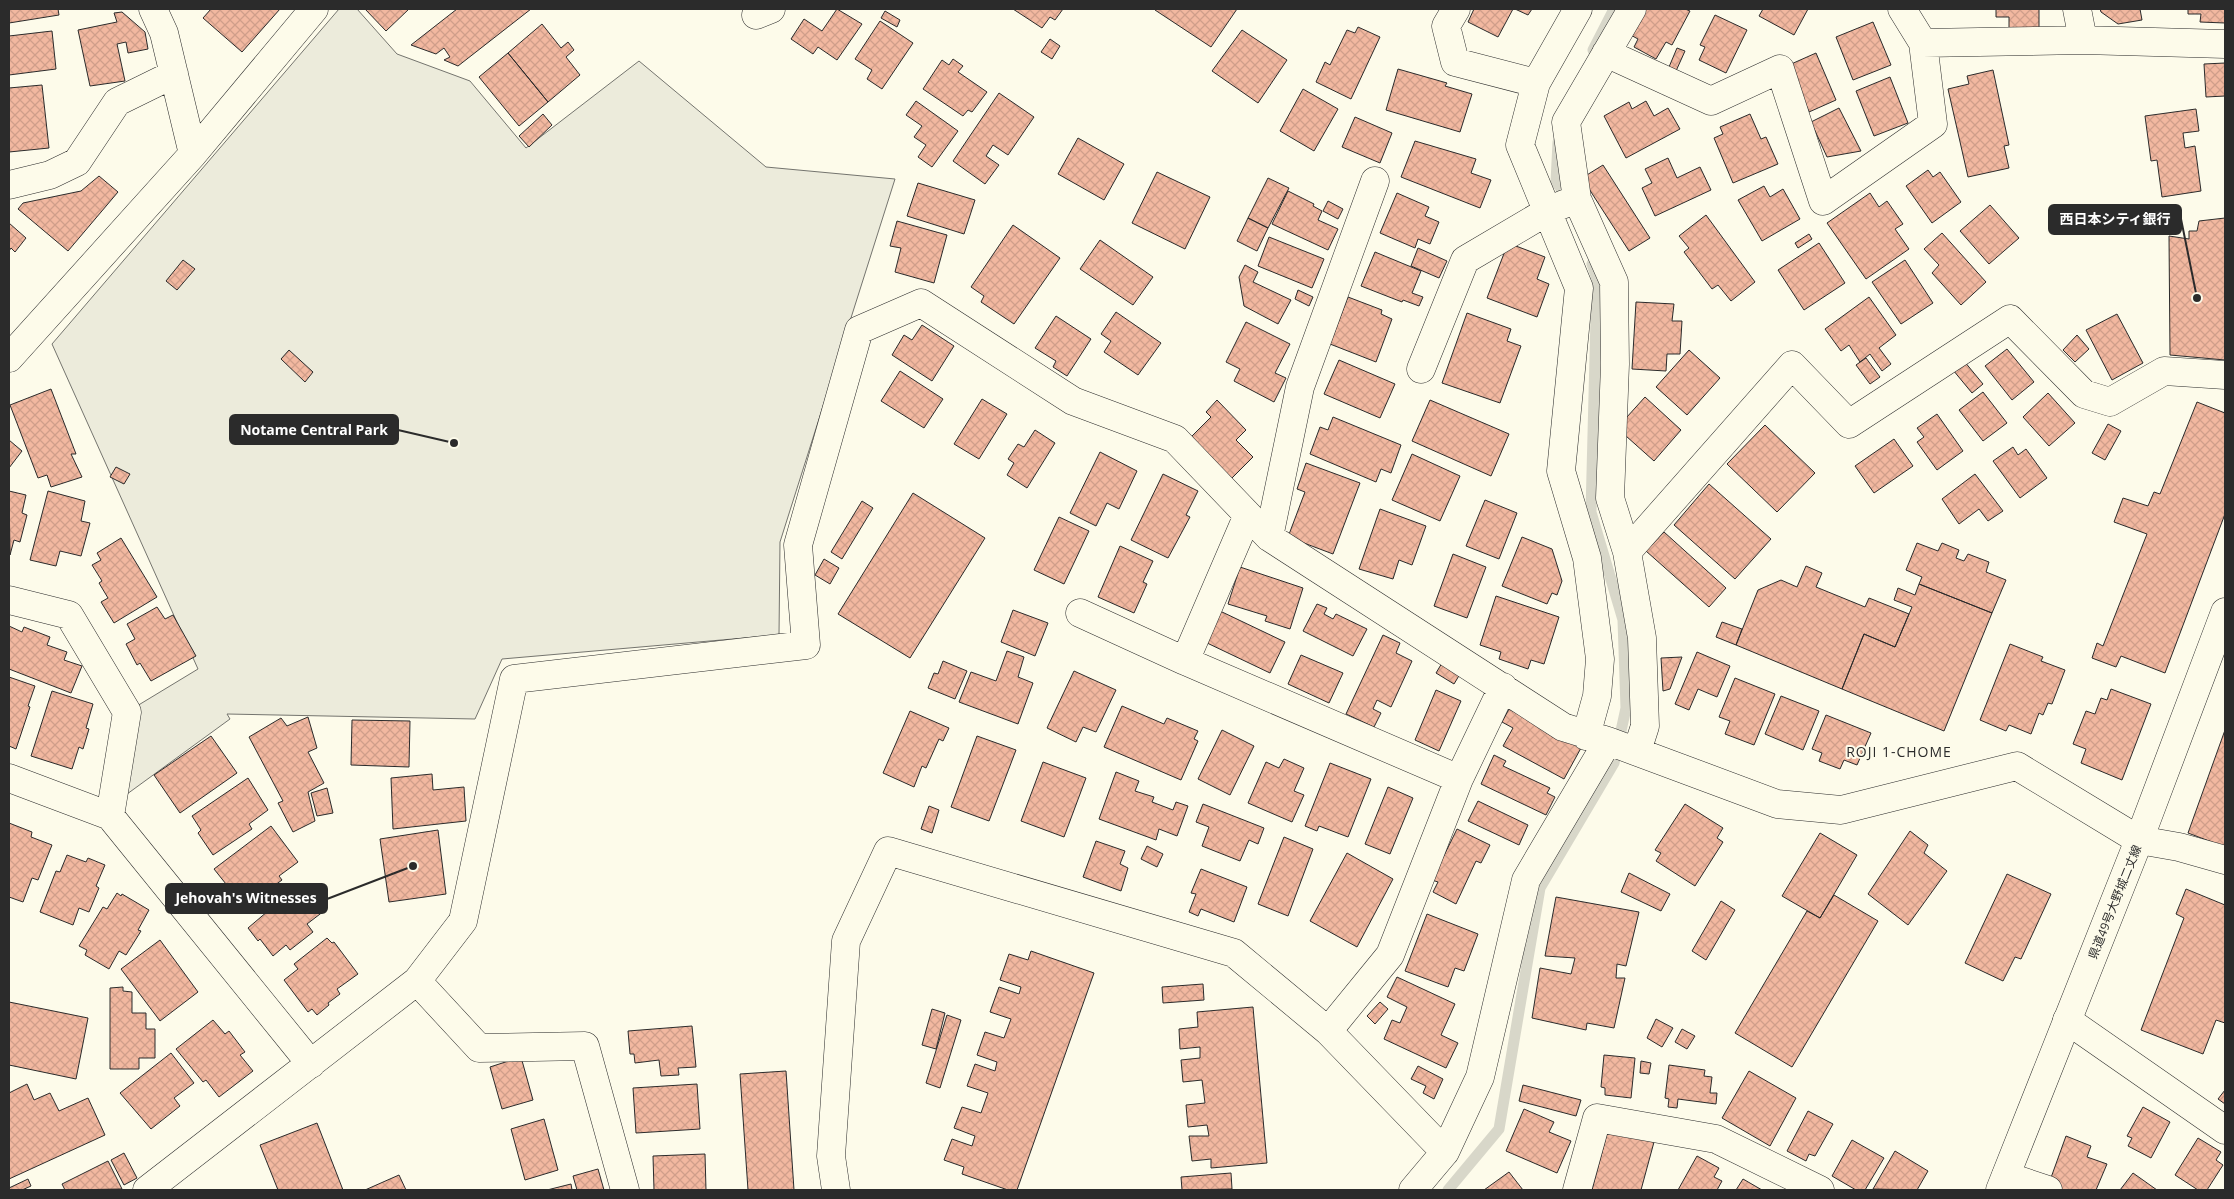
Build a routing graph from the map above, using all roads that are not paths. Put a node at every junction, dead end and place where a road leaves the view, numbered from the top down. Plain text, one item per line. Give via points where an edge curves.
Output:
1 (314, 9) edge
2 (1456, 9) edge
3 (1578, 9) edge
4 (1632, 9) edge
5 (1902, 9) edge
6 (2077, 9) edge
7 (164, 17) edge
8 (2083, 40) junction
9 (1923, 43) junction
10 (2225, 44) edge
11 (1606, 53) junction
12 (174, 74) junction
13 (1536, 83) junction
14 (193, 154) junction
15 (1375, 181) dead end
16 (9, 185) edge
17 (1577, 199) junction
18 (1548, 210) junction
19 (9, 358) edge
20 (1421, 369) dead end
21 (2225, 375) edge
22 (1247, 516) junction
23 (1268, 538) junction
24 (1627, 552) junction
25 (9, 600) edge
26 (2225, 612) edge
27 (1080, 613) dead end
28 (1185, 661) junction
29 (1503, 687) junction
30 (1597, 738) junction
31 (1636, 751) junction
32 (9, 778) edge
33 (1459, 779) junction
34 (110, 816) junction
35 (2140, 840) junction
36 (2225, 860) edge
37 (417, 981) junction
38 (2067, 1020) junction
39 (1328, 1031) junction
40 (310, 1064) junction
41 (2225, 1130) edge
42 (1445, 1152) junction
43 (2003, 1183) edge
44 (147, 1190) edge
45 (625, 1190) edge
46 (836, 1190) edge
47 (1413, 1190) edge
48 (1577, 1190) edge
49 (1820, 1190) edge
50 (2048, 1190) edge

1 - 14 street
2 - 13 street via 1446,26 1456,62
3 - 13 street
4 - 11 street
5 - 9 street
6 - 8 street
7 - 12 street
8 - 9 street
8 - 10 street
9 - 11 street via 1933,124 1823,201 1780,68 1711,101
11 - 17 street via 1566,122
12 - 14 street
12 - 16 street via 117,102 77,162 50,174
13 - 18 street via 1520,146
14 - 19 street
15 - 23 street via 1300,388
17 - 18 street
17 - 24 street via 1614,282 1615,364 1610,498
18 - 20 street via 1465,260
18 - 30 street via 1580,288 1561,471 1587,558 1600,659
21 - 24 street via 2164,370 2110,402 2084,394 2010,319 1848,424 1792,365
22 - 23 street
22 - 28 street
22 - 37 street via 1175,439 1074,401 921,303 859,330 798,545 806,645 514,679 463,921
23 - 29 street
24 - 31 street via 1642,638 1645,726
25 - 34 street via 69,615 127,712
26 - 35 street, 県道49号大野城二丈線
27 - 28 street
28 - 33 street
29 - 30 street via 1563,727
29 - 33 street
30 - 31 street
30 - 42 street via 1526,880 1480,1077
31 - 35 street via 1777,804 1842,810 2017,766
32 - 34 street
33 - 39 street via 1390,954
34 - 40 street
35 - 36 street
35 - 38 street, 県道49号大野城二丈線
37 - 40 street
37 - 45 street via 479,1048 585,1046
38 - 41 street
38 - 43 street, 県道49号大野城二丈線
39 - 42 street
39 - 46 street via 1234,953 888,851 846,941 831,1156
40 - 44 street
42 - 47 street
43 - 50 street
48 - 49 street via 1597,1118 1716,1139

